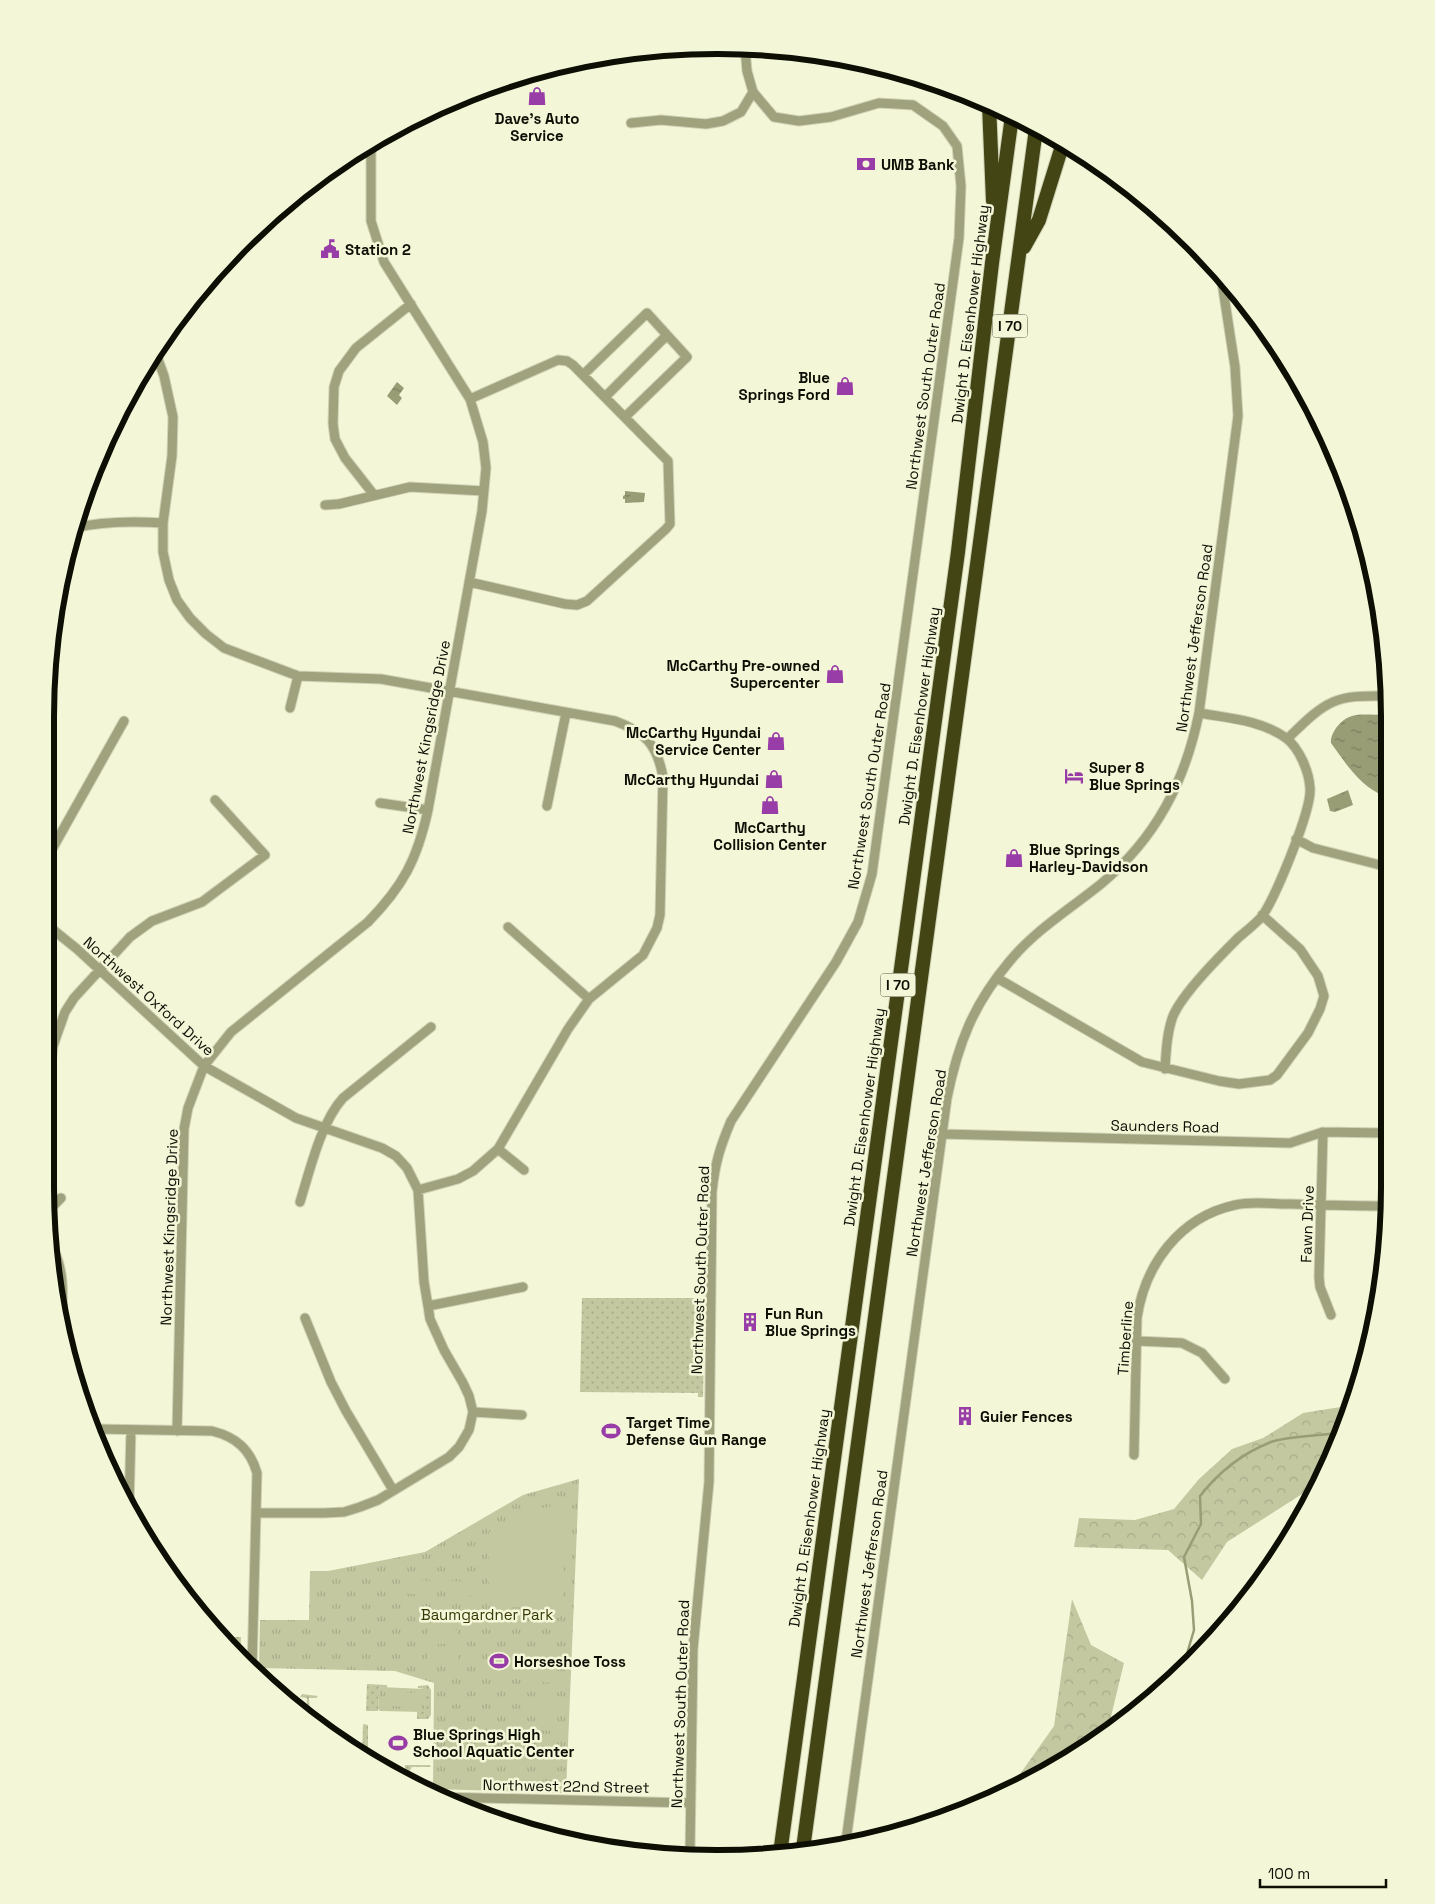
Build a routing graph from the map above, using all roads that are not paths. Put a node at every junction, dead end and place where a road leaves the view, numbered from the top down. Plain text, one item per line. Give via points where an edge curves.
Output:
1 (746, 55) edge
2 (753, 92) junction
3 (989, 112) edge
4 (1011, 122) edge
5 (631, 123) dead end
6 (1035, 135) edge
7 (1061, 150) edge
8 (371, 152) edge
9 (1020, 254) junction
10 (992, 263) junction
11 (1223, 287) edge
12 (411, 304) junction
13 (668, 335) junction
14 (159, 361) edge
15 (583, 375) junction
16 (605, 397) junction
17 (470, 399) junction
18 (625, 418) junction
19 (484, 492) junction
20 (374, 495) junction
21 (325, 505) dead end
22 (163, 523) junction
23 (82, 526) edge
24 (469, 582) junction
25 (298, 676) junction
26 (450, 692) junction
27 (1381, 696) edge
28 (290, 708) dead end
29 (566, 713) junction
30 (1199, 713) junction
31 (124, 721) dead end
32 (1287, 739) junction
33 (215, 800) dead end
34 (380, 803) dead end
35 (547, 806) dead end
36 (428, 810) junction
37 (1296, 840) junction
38 (54, 846) edge
39 (1381, 865) edge
40 (1262, 915) junction
41 (508, 928) dead end
42 (54, 931) edge
43 (99, 970) junction
44 (997, 978) junction
45 (589, 1000) junction
46 (431, 1027) dead end
47 (54, 1043) edge
48 (204, 1066) junction
49 (1164, 1069) junction
50 (325, 1128) junction
51 (1324, 1132) junction
52 (1381, 1133) edge
53 (942, 1134) junction
54 (498, 1149) junction
55 (524, 1170) dead end
56 (418, 1190) junction
57 (61, 1198) dead end
58 (300, 1202) dead end
59 (54, 1205) edge
60 (1321, 1205) junction
61 (1381, 1206) edge
62 (58, 1259) edge
63 (523, 1287) dead end
64 (63, 1293) edge
65 (428, 1306) junction
66 (1331, 1316) dead end
67 (305, 1318) dead end
68 (1137, 1341) junction
69 (1226, 1379) dead end
70 (473, 1412) junction
71 (522, 1416) dead end
72 (100, 1429) edge
73 (131, 1430) junction
74 (177, 1431) junction
75 (1134, 1455) dead end
76 (393, 1490) junction
77 (129, 1493) edge
78 (256, 1513) junction
79 (252, 1660) edge
80 (457, 1797) edge
81 (690, 1803) junction
82 (847, 1837) edge
83 (804, 1845) edge
84 (781, 1847) edge
85 (690, 1849) edge

1 - 2 street, Northwest South Outer Road
2 - 5 street via 741,112 722,121 706,124 661,120
2 - 81 street, Northwest South Outer Road via 774,117 799,121 831,117 879,103 913,105 943,126 957,146 961,186 959,238 875,857 866,899 858,922 836,962 731,1121 715,1165 709,1482 693,1650
3 - 10 highway
4 - 10 highway, Dwight D. Eisenhower Highway / I 70
6 - 9 highway, I 70
7 - 9 highway via 1039,220
8 - 12 street, Northwest Kingsridge Drive via 371,221 384,262
9 - 83 highway, I 70
10 - 84 highway, Dwight D. Eisenhower Highway / I 70 via 958,552
11 - 30 street, Northwest Jefferson Road via 1235,367 1238,416
12 - 17 street, Northwest Kingsridge Drive
12 - 20 street via 356,348 339,371 334,387 335,439 345,458
13 - 15 street via 647,313
13 - 16 street
13 - 18 street via 687,357
14 - 22 street via 173,417 171,470
15 - 16 street
15 - 17 street via 573,364 558,360
16 - 18 street
17 - 19 street, Northwest Kingsridge Drive via 483,442
18 - 24 street via 668,461 670,524 666,529 587,601 576,605
19 - 20 street via 410,487
19 - 24 street, Northwest Kingsridge Drive
20 - 21 street
22 - 23 street via 126,520
22 - 25 street via 163,552 169,580 177,600 190,618 224,648
24 - 26 street, Northwest Kingsridge Drive
25 - 26 street via 381,678
25 - 28 street
26 - 29 street
26 - 36 street, Northwest Kingsridge Drive
27 - 32 street via 1333,702 1309,718
29 - 35 street
29 - 45 street via 615,721 641,732 655,750 662,777 660,915 657,928 643,955
30 - 32 street via 1250,722
30 - 44 street, Northwest Jefferson Road via 1194,741 1182,775 1148,836 1102,883 1028,942
31 - 38 street
32 - 37 street via 1304,764 1310,788 1308,808
33 - 43 street via 264,854 202,902 152,921 130,937
34 - 36 street
36 - 48 street, Northwest Kingsridge Drive via 415,856 389,899 368,922 231,1032
37 - 39 street via 1313,848
37 - 40 street
40 - 49 street via 1219,957 1182,1000 1173,1017
40 - 49 street via 1300,949 1318,976 1324,996 1308,1033 1284,1067 1270,1080 1239,1084
41 - 45 street
42 - 43 street, Northwest Oxford Drive
43 - 47 street via 65,1012
43 - 48 street, Northwest Oxford Drive
44 - 49 street via 1142,1062
44 - 53 street, Northwest Jefferson Road via 966,1029 954,1063
45 - 54 street via 568,1029
46 - 50 street via 343,1098 334,1108
48 - 50 street, Northwest Oxford Drive via 280,1111
48 - 74 street, Northwest Kingsridge Drive via 188,1108 184,1129
50 - 56 street, Northwest Oxford Drive via 396,1156 407,1168
50 - 58 street
51 - 52 street, Saunders Road
51 - 53 street, Saunders Road via 1290,1143
51 - 60 street, Fawn Drive
53 - 82 street, Northwest Jefferson Road
54 - 55 street
54 - 56 street via 473,1171 458,1179
56 - 65 street, Northwest Oxford Drive
57 - 59 street
60 - 61 street, Timberline
60 - 66 street, Fawn Drive via 1319,1282
60 - 68 street, Timberline via 1238,1204 1221,1208 1192,1224 1162,1252 1152,1268 1140,1298
62 - 64 street
63 - 65 street
65 - 70 street, Northwest Oxford Drive via 430,1320 466,1390
67 - 76 street via 335,1389
68 - 69 street via 1182,1343 1202,1354
68 - 75 street, Timberline
70 - 71 street
70 - 76 street via 469,1430 449,1457
72 - 73 street
73 - 74 street
73 - 77 street
74 - 78 street via 225,1434 248,1451 257,1473
76 - 78 street via 378,1500 344,1512
78 - 79 street
80 - 81 street, Northwest 22nd Street
81 - 85 street, Northwest South Outer Road

